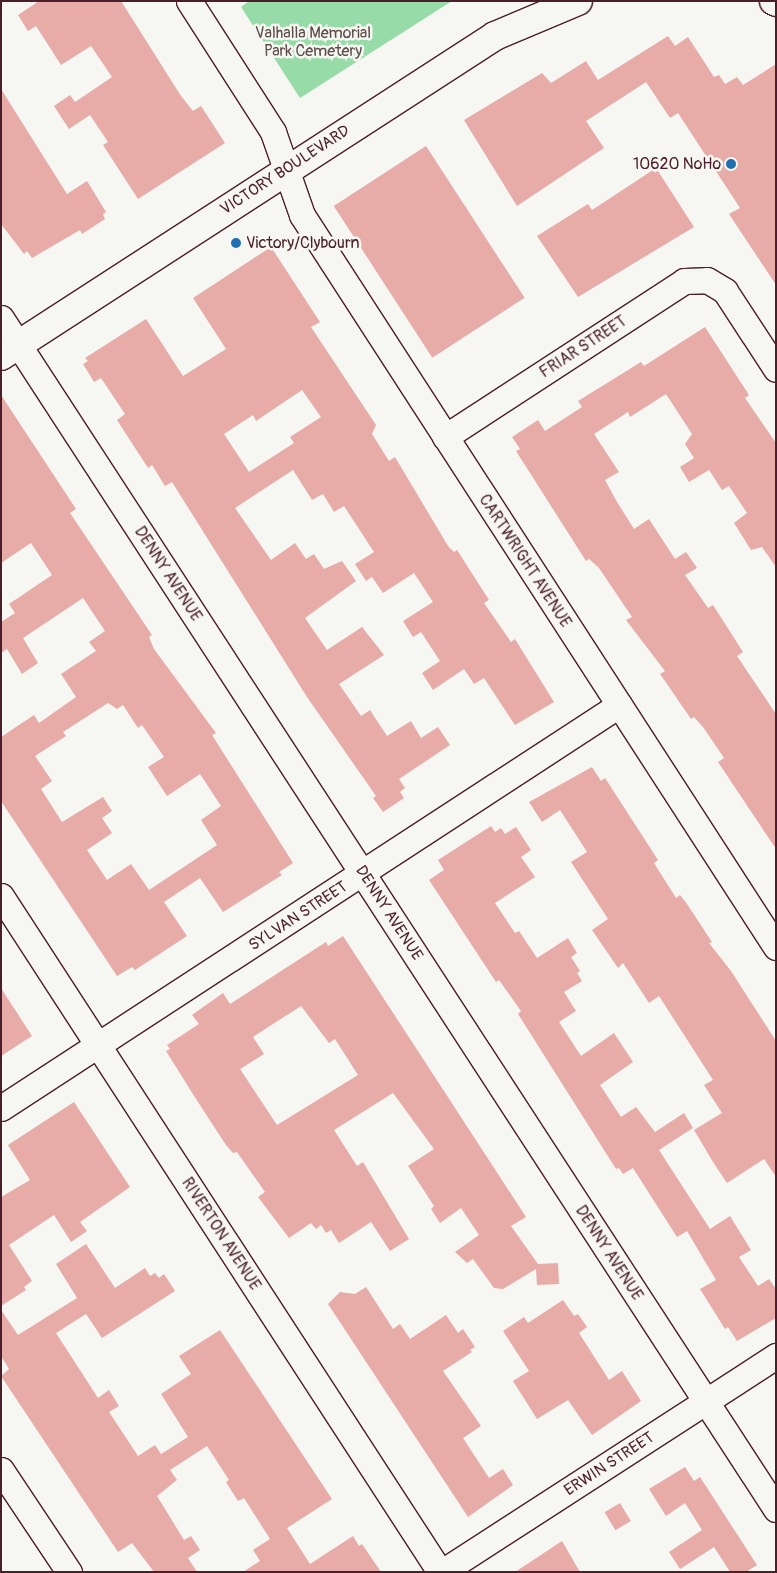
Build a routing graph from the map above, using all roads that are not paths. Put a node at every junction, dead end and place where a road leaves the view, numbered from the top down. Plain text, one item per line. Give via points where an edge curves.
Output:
1 (189, 1) edge
2 (578, 1) edge
3 (286, 169) junction
4 (1, 318) edge
5 (10, 350) edge
6 (776, 369) edge
7 (445, 437) junction
8 (619, 705) junction
9 (363, 873) junction
10 (1, 896) edge
11 (776, 947) edge
12 (99, 1046) junction
13 (1, 1108) edge
14 (776, 1356) edge
15 (706, 1401) junction
16 (1, 1470) edge
17 (776, 1508) edge
18 (68, 1572) edge
19 (441, 1572) edge

1 - 3 street, CARTWRIGHT AVENUE via 273,132
2 - 3 main road, VICTORY BOULEVARD via 494,36
3 - 5 main road, VICTORY BOULEVARD
3 - 7 street, CARTWRIGHT AVENUE via 302,215
4 - 5 street, DENNY AVENUE
5 - 9 street, DENNY AVENUE
6 - 7 street, FRIAR STREET via 725,291 707,280 684,281
7 - 8 street, CARTWRIGHT AVENUE
8 - 9 street, SYLVAN STREET
8 - 11 street, CARTWRIGHT AVENUE
9 - 12 street, SYLVAN STREET
9 - 15 street, DENNY AVENUE
10 - 12 street, RIVERTON AVENUE
12 - 13 street, SYLVAN STREET
12 - 19 street, RIVERTON AVENUE
14 - 15 street, ERWIN STREET
15 - 17 street, DENNY AVENUE
15 - 19 street, ERWIN STREET
16 - 18 street

